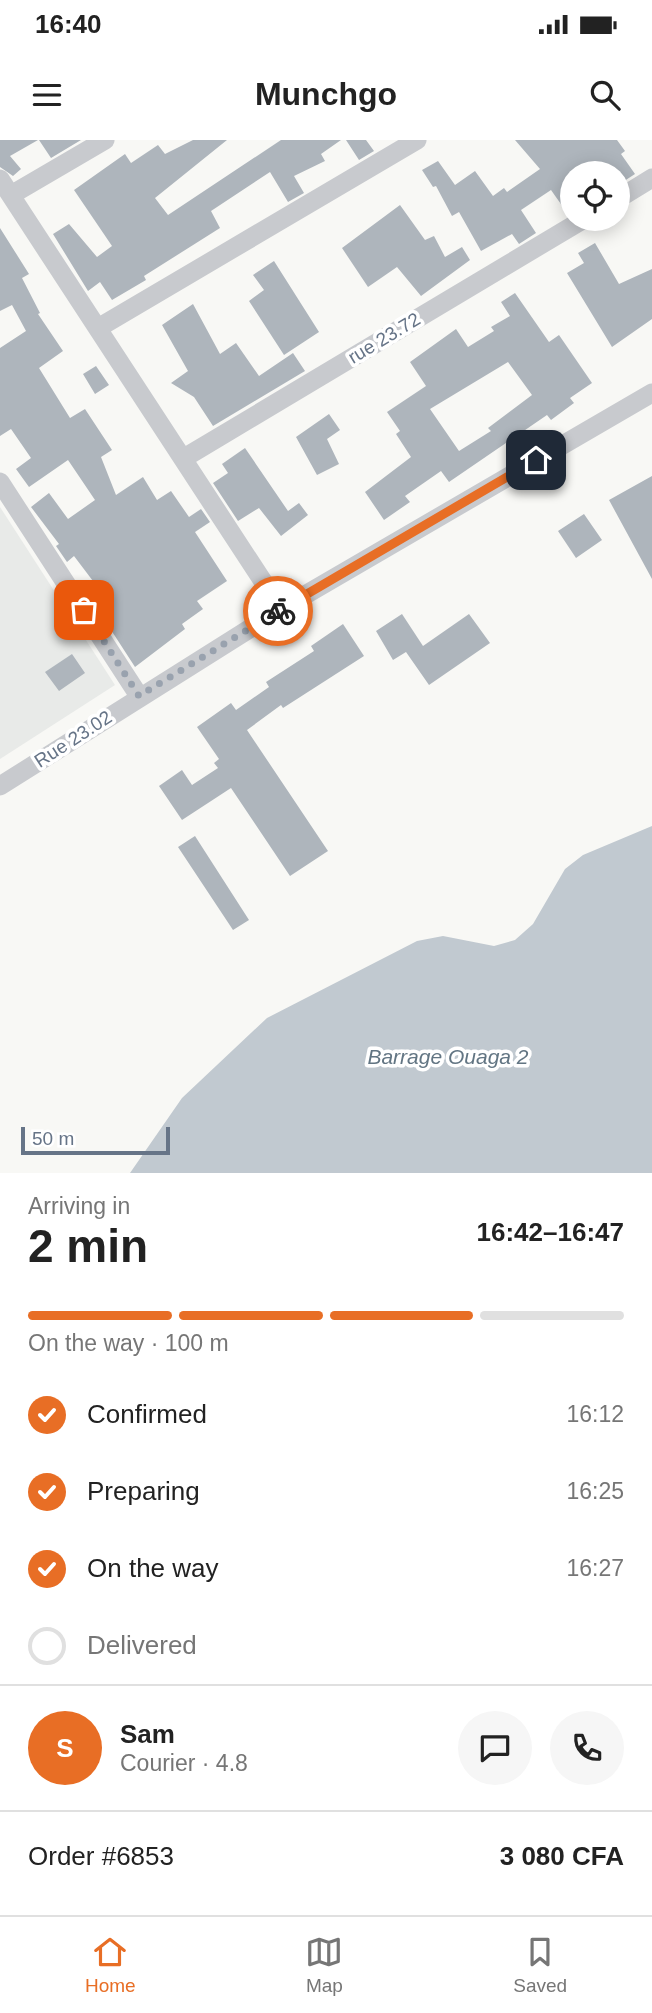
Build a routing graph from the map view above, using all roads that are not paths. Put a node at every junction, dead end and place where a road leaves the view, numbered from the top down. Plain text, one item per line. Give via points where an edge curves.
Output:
1 (105, 140) edge
2 (417, 140) edge
3 (652, 178) edge
4 (5, 187) edge
5 (630, 192) edge
6 (564, 231) edge
7 (98, 328) junction
8 (652, 393) edge
9 (184, 458) junction
10 (0, 482) edge
11 (281, 610) junction
12 (139, 696) junction
13 (0, 786) edge

1 - 4 street
2 - 7 street
3 - 5 street
4 - 7 street
6 - 9 street, rue 23.72
7 - 9 street
8 - 11 street, Rue 23.02
9 - 11 street
10 - 12 street
11 - 12 street, Rue 23.02
12 - 13 street, Rue 23.02

